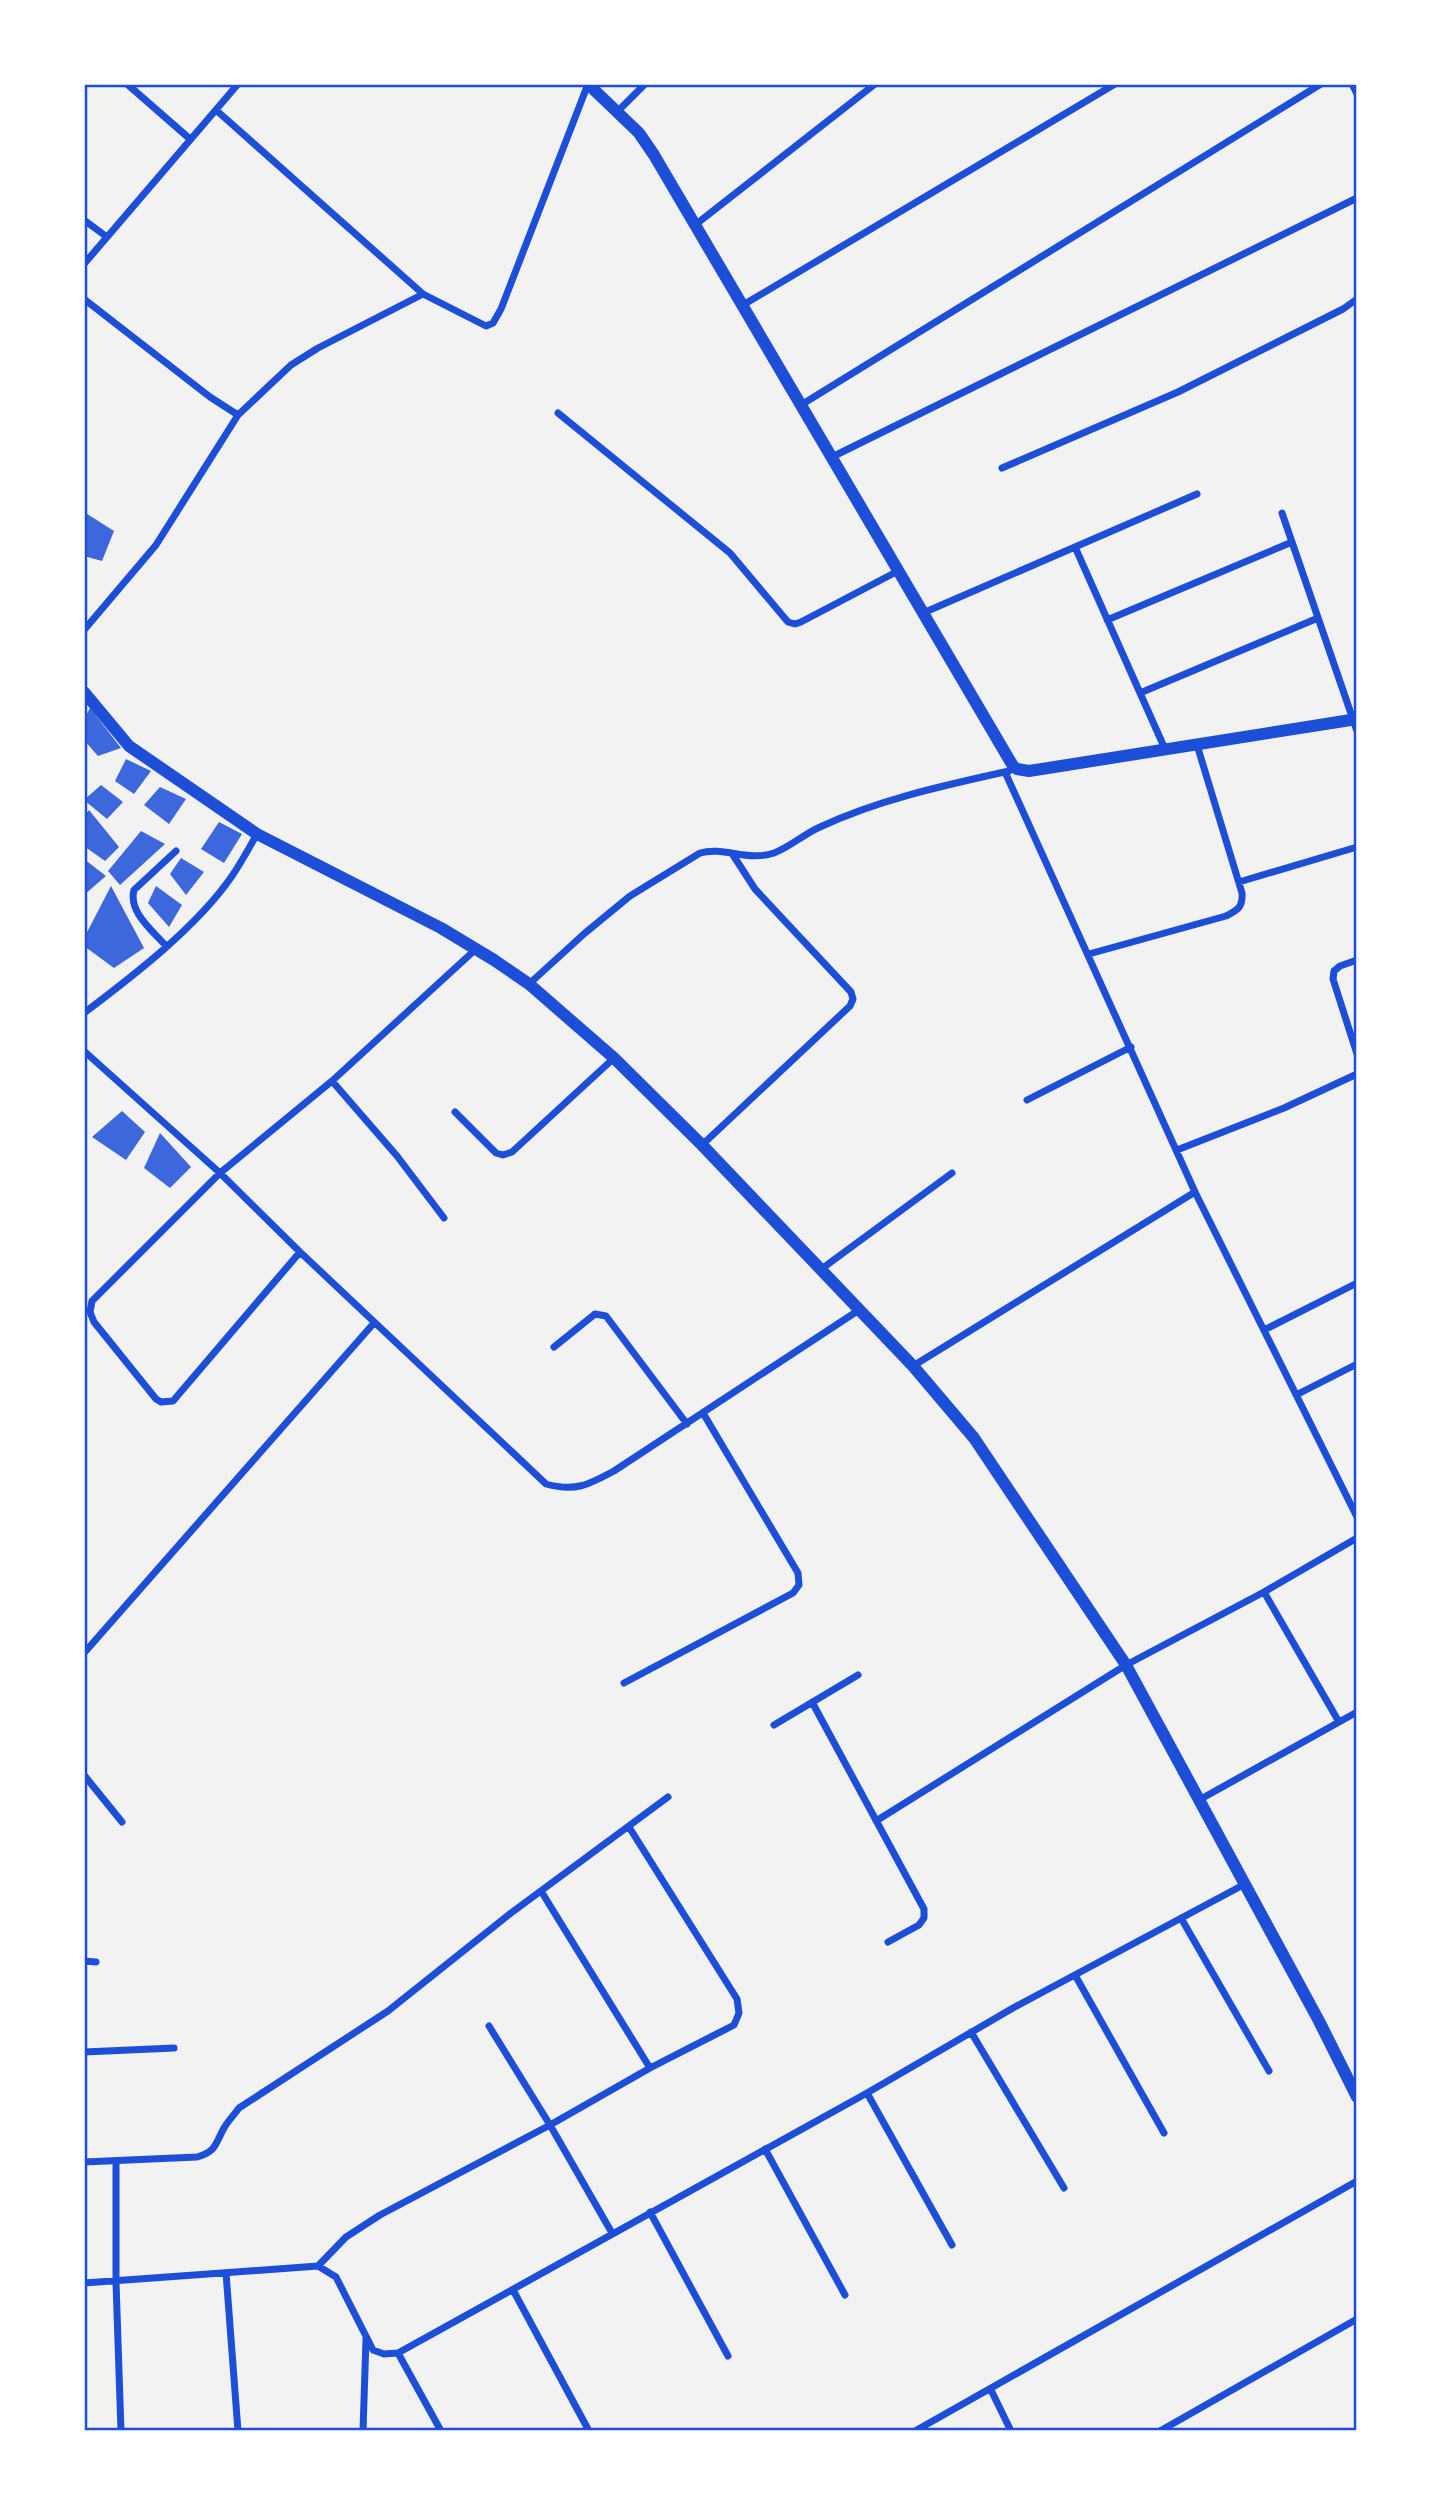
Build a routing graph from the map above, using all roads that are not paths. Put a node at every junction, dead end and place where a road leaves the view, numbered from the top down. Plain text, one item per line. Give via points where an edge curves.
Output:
1 (127, 84) edge
2 (237, 84) edge
3 (588, 84) edge
4 (645, 84) edge
5 (875, 84) edge
6 (1115, 84) edge
7 (1321, 84) edge
8 (1352, 84) edge
9 (1357, 94) edge
10 (216, 110) junction
11 (618, 111) junction
12 (190, 139) junction
13 (1357, 198) edge
14 (84, 220) edge
15 (695, 225) junction
16 (107, 237) junction
17 (84, 264) edge
18 (423, 294) junction
19 (84, 299) edge
20 (1357, 299) edge
21 (743, 305) junction
22 (802, 405) junction
23 (558, 413) dead end
24 (238, 415) junction
25 (832, 457) junction
26 (1002, 468) dead end
27 (1197, 494) dead end
28 (1282, 513) dead end
29 (1292, 542) junction
30 (1075, 547) junction
31 (898, 571) junction
32 (923, 614) junction
33 (1318, 618) junction
34 (1107, 620) junction
35 (84, 630) edge
36 (84, 692) edge
37 (1140, 692) junction
38 (1356, 723) edge
39 (1197, 745) junction
40 (1165, 749) junction
41 (1011, 771) junction
42 (257, 834) junction
43 (1357, 847) edge
44 (176, 851) dead end
45 (733, 855) junction
46 (1239, 882) junction
47 (166, 946) junction
48 (476, 949) junction
49 (1089, 954) junction
50 (1357, 960) edge
51 (529, 984) junction
52 (84, 1013) edge
53 (1131, 1046) junction
54 (84, 1051) edge
55 (1357, 1054) edge
56 (614, 1058) junction
57 (1357, 1074) edge
58 (332, 1081) junction
59 (1027, 1100) dead end
60 (455, 1112) dead end
61 (702, 1145) junction
62 (1177, 1150) junction
63 (220, 1173) junction
64 (952, 1173) dead end
65 (1195, 1192) junction
66 (444, 1218) dead end
67 (300, 1252) junction
68 (820, 1270) junction
69 (1357, 1283) edge
70 (859, 1310) junction
71 (374, 1322) junction
72 (1264, 1330) junction
73 (554, 1347) dead end
74 (1357, 1364) edge
75 (913, 1366) junction
76 (1296, 1395) junction
77 (703, 1413) junction
78 (687, 1424) junction
79 (1357, 1517) edge
80 (1357, 1538) edge
81 (1264, 1592) junction
82 (84, 1653) edge
83 (1126, 1665) junction
84 (858, 1675) dead end
85 (624, 1683) dead end
86 (812, 1702) junction
87 (1357, 1712) edge
88 (1339, 1722) junction
89 (774, 1725) dead end
90 (84, 1775) edge
91 (668, 1797) dead end
92 (1199, 1800) junction
93 (876, 1821) junction
94 (122, 1822) dead end
95 (629, 1827) junction
96 (1245, 1884) junction
97 (541, 1891) junction
98 (1181, 1918) junction
99 (888, 1942) dead end
100 (84, 1961) edge
101 (96, 1962) dead end
102 (1075, 1975) junction
103 (489, 2026) dead end
104 (971, 2032) junction
105 (174, 2048) dead end
106 (84, 2052) edge
107 (650, 2068) junction
108 (1269, 2071) dead end
109 (867, 2093) junction
110 (1357, 2097) edge
111 (550, 2125) junction
112 (1164, 2133) dead end
113 (765, 2149) junction
114 (116, 2161) junction
115 (84, 2162) edge
116 (1357, 2181) edge
117 (1063, 2188) dead end
118 (650, 2212) junction
119 (612, 2233) junction
120 (952, 2245) dead end
121 (318, 2266) junction
122 (226, 2273) junction
123 (116, 2282) junction
124 (84, 2283) edge
125 (513, 2290) junction
126 (845, 2295) dead end
127 (1357, 2319) edge
128 (366, 2339) junction
129 (398, 2353) junction
130 (728, 2356) dead end
131 (990, 2389) junction
132 (121, 2431) edge
133 (238, 2431) edge
134 (363, 2431) edge
135 (441, 2431) edge
136 (589, 2431) edge
137 (915, 2431) edge
138 (1011, 2431) edge
139 (1160, 2431) edge

1 - 12 street
2 - 10 street
3 - 11 street
3 - 18 street via 493,323 480,324
4 - 11 street
5 - 15 street
6 - 21 street
7 - 22 street
8 - 9 street
10 - 12 street
10 - 18 street
11 - 15 street via 654,155
12 - 16 street
13 - 25 street
14 - 16 street
15 - 21 street
16 - 17 street
18 - 24 street via 291,365
19 - 24 street
20 - 26 street via 1178,392
21 - 22 street
22 - 25 street
23 - 31 street via 730,553 791,623
24 - 35 street via 156,545
25 - 31 street
27 - 30 street
28 - 29 street
29 - 33 street
29 - 34 street
30 - 32 street
30 - 34 street
31 - 32 street
32 - 41 street
33 - 37 street
33 - 38 street
34 - 37 street
36 - 42 street via 130,746
37 - 40 street
38 - 39 street
39 - 40 street
39 - 46 street
40 - 41 street
41 - 45 street via 872,807 820,827 774,853
41 - 49 street
42 - 47 street via 231,878
42 - 48 street
43 - 46 street
44 - 47 street via 135,890 132,899
45 - 51 street via 710,850 700,853 630,896
45 - 61 street via 755,889 853,999
46 - 49 street via 1242,903 1226,916
47 - 52 street
48 - 51 street
48 - 58 street
49 - 53 street
50 - 55 street via 1340,965 1333,979
51 - 56 street
53 - 59 street
53 - 62 street
54 - 63 street
56 - 60 street via 512,1152 496,1153
56 - 61 street
57 - 62 street
58 - 63 street
58 - 66 street
61 - 68 street
62 - 65 street
63 - 67 street
63 - 67 street via 92,1301 93,1322 156,1399 173,1401
64 - 68 street
65 - 72 street
65 - 75 street
67 - 71 street
68 - 70 street
69 - 72 street
70 - 75 street
70 - 77 street
71 - 78 street via 546,1484 566,1490 590,1484
71 - 82 street
72 - 76 street
73 - 78 street via 595,1314 606,1316
74 - 76 street
75 - 83 street via 974,1438
76 - 79 street
77 - 78 street
77 - 85 street via 798,1573 799,1584 793,1593
80 - 81 street
81 - 83 street
81 - 88 street
83 - 92 street
83 - 93 street
84 - 86 street
86 - 89 street
86 - 93 street
87 - 88 street
88 - 92 street
90 - 94 street
91 - 95 street
92 - 96 street
93 - 99 street via 924,1918
95 - 97 street
95 - 107 street via 737,1998 739,2013 734,2025
96 - 98 street
96 - 110 street
97 - 107 street
97 - 114 street via 388,2011 239,2108 208,2154
98 - 102 street
98 - 108 street
100 - 101 street
102 - 104 street
102 - 112 street
103 - 111 street
104 - 109 street
104 - 117 street
105 - 106 street
107 - 111 street
109 - 113 street
109 - 120 street
111 - 119 street
111 - 121 street via 380,2215 346,2237
113 - 118 street
113 - 126 street
114 - 115 street
114 - 123 street
116 - 131 street
118 - 119 street
118 - 130 street
119 - 125 street
121 - 122 street
121 - 128 street via 336,2277
122 - 123 street
122 - 133 street
123 - 124 street
123 - 132 street
125 - 129 street
125 - 136 street
127 - 139 street
128 - 129 street via 373,2350
128 - 134 street
129 - 135 street
131 - 137 street
131 - 138 street

